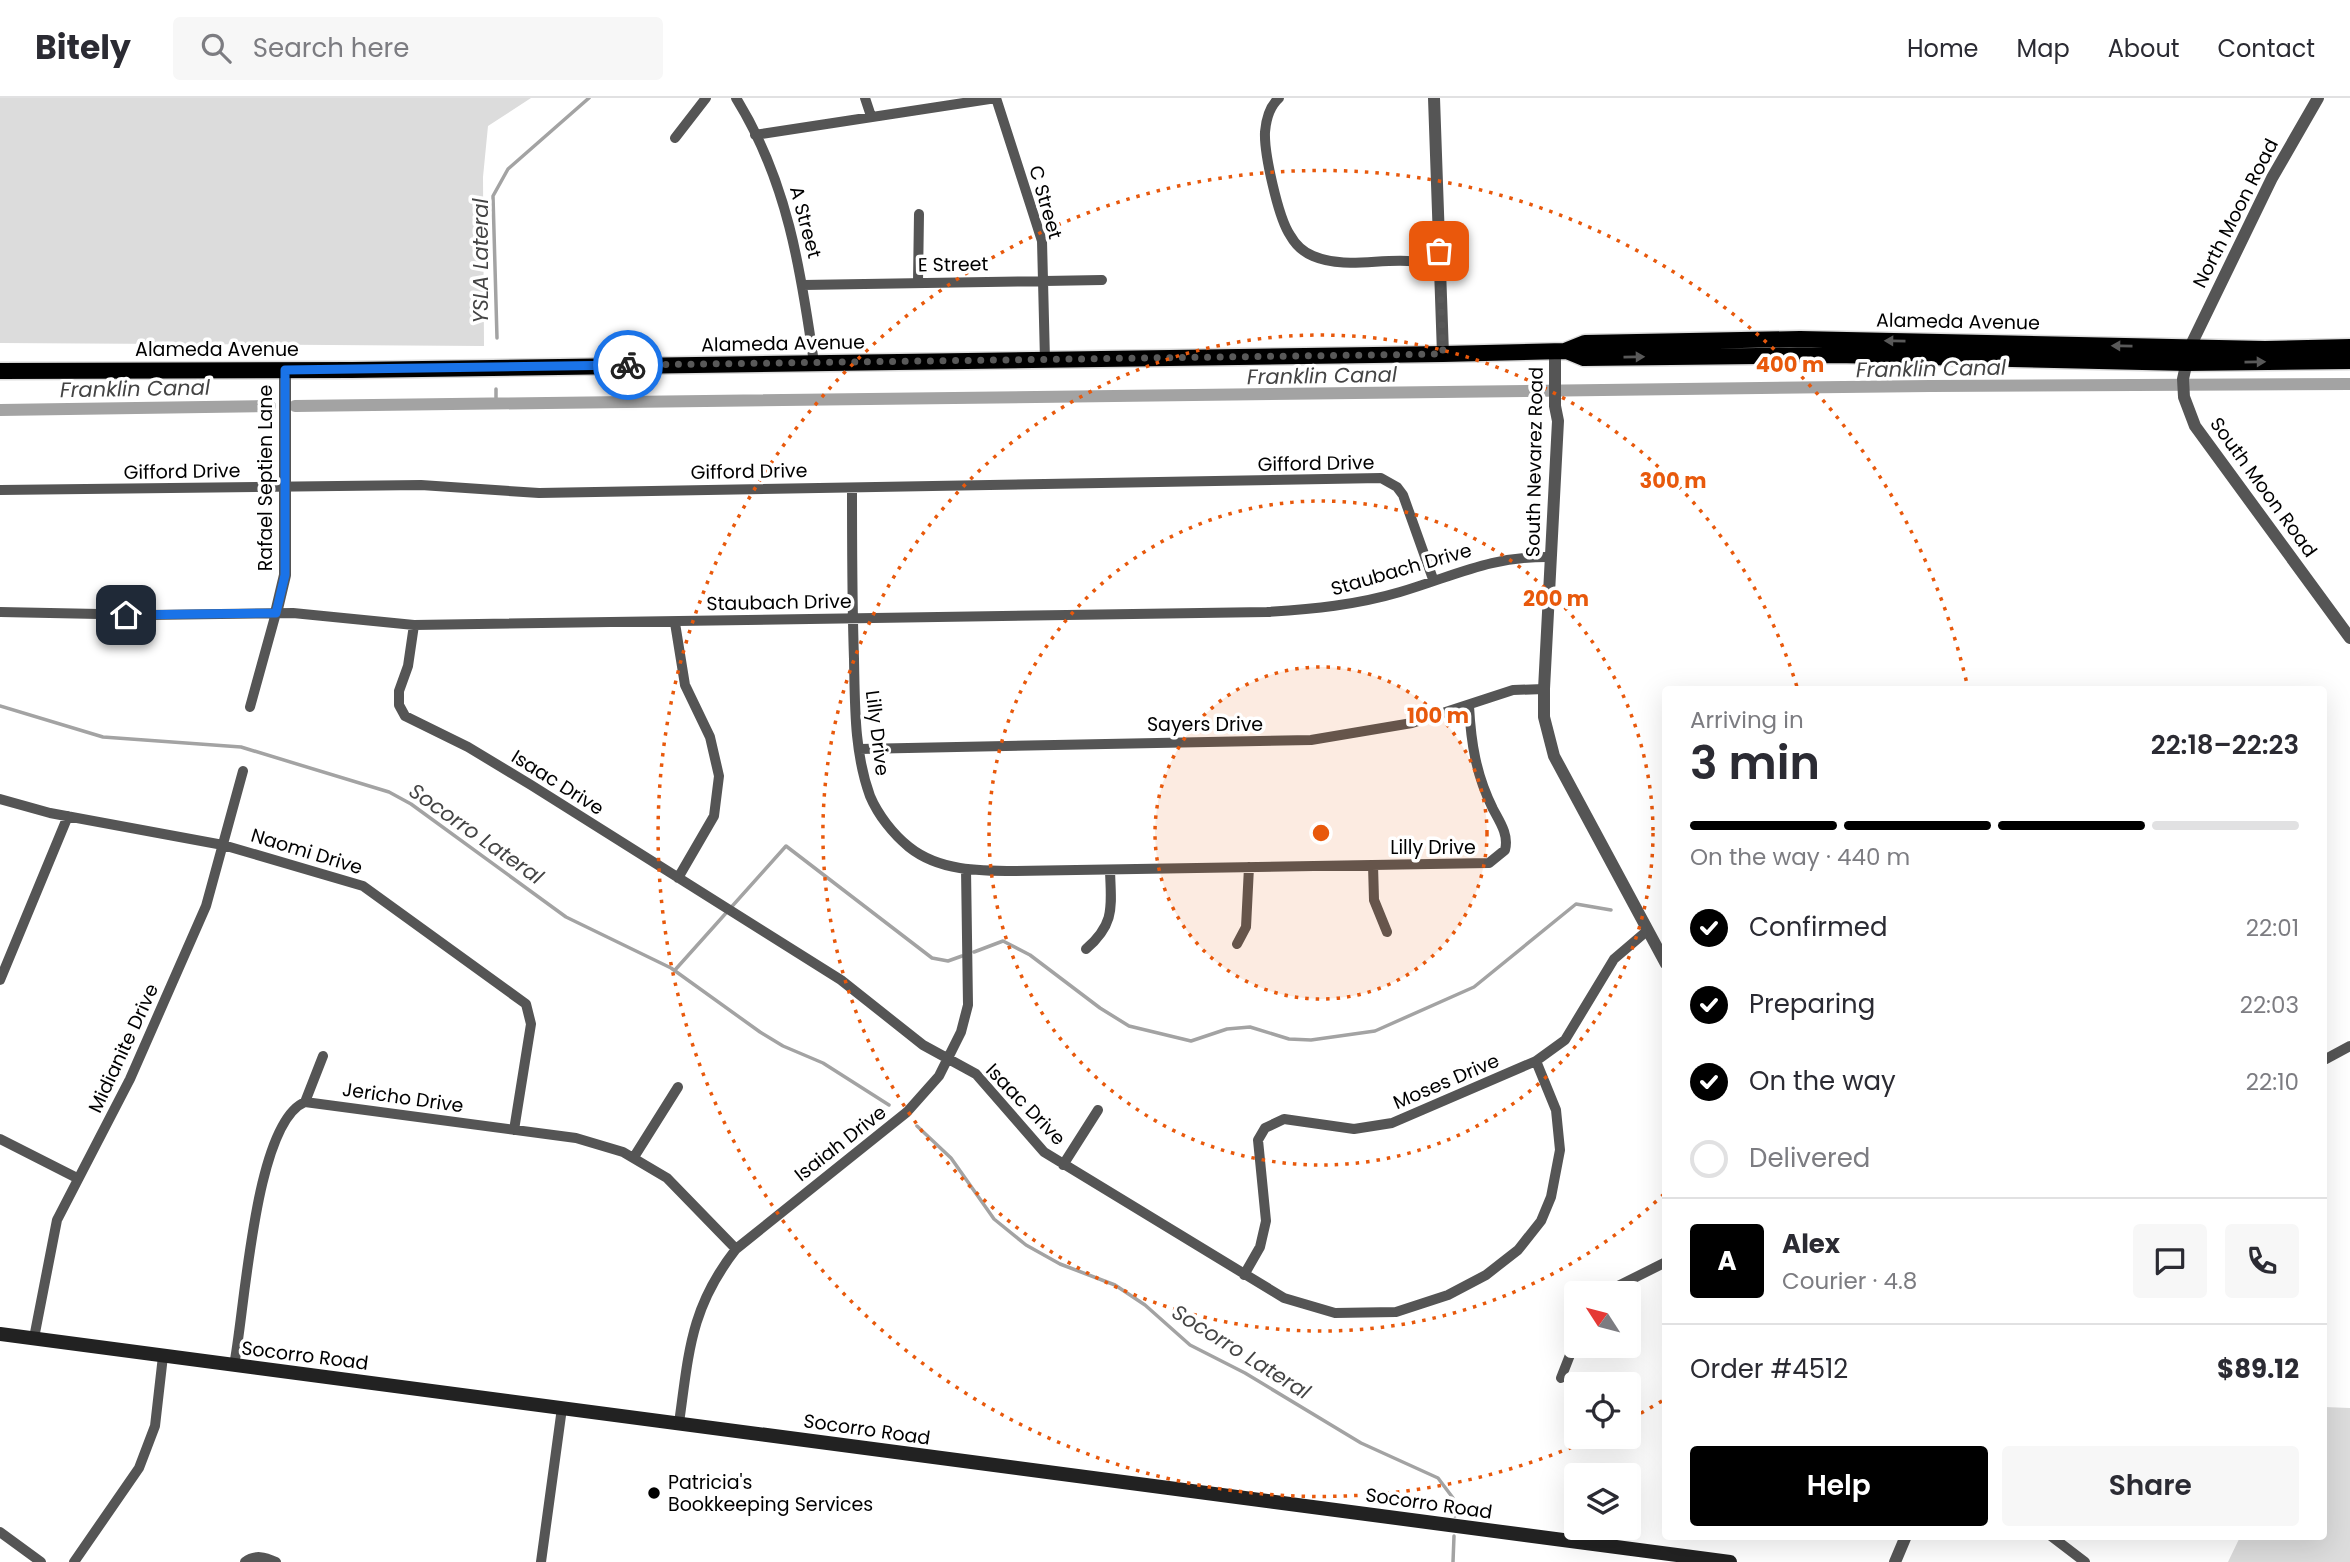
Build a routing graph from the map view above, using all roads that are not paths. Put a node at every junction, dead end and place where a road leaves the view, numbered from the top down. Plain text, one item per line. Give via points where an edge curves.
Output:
1 (706, 98) edge
2 (736, 98) edge
3 (865, 98) edge
4 (996, 98) edge
5 (1279, 98) edge
6 (1434, 98) edge
7 (2318, 98) edge
8 (871, 116) junction
9 (755, 135) junction
10 (675, 138) dead end
11 (919, 214) dead end
12 (1439, 268) junction
13 (1102, 280) dead end
14 (1043, 281) junction
15 (918, 282) junction
16 (803, 285) junction
17 (2350, 347) edge
18 (1443, 354) junction
19 (1559, 356) junction
20 (1045, 360) junction
21 (2187, 361) junction
22 (2350, 361) edge
23 (814, 363) junction
24 (285, 370) junction
25 (0, 371) edge
26 (286, 487) junction
27 (852, 488) junction
28 (0, 490) edge
29 (1551, 557) junction
30 (1433, 579) junction
31 (0, 612) edge
32 (276, 613) junction
33 (853, 618) junction
34 (675, 622) junction
35 (414, 625) junction
36 (2350, 638) edge
37 (1544, 689) junction
38 (1469, 706) junction
39 (250, 707) dead end
40 (859, 749) junction
41 (243, 771) dead end
42 (0, 799) edge
43 (68, 816) junction
44 (223, 845) junction
45 (1373, 864) junction
46 (1249, 867) junction
47 (966, 869) junction
48 (1110, 870) junction
49 (678, 878) junction
50 (1648, 930) junction
51 (1387, 932) dead end
52 (1237, 944) dead end
53 (1086, 949) dead end
54 (1662, 956) edge
55 (0, 979) edge
56 (2350, 1046) edge
57 (323, 1056) dead end
58 (2327, 1058) edge
59 (948, 1059) junction
60 (1536, 1061) junction
61 (678, 1087) dead end
62 (305, 1102) junction
63 (1098, 1110) dead end
64 (514, 1130) junction
65 (0, 1139) edge
66 (634, 1157) junction
67 (1063, 1166) junction
68 (77, 1178) junction
69 (736, 1249) junction
70 (1662, 1264) edge
71 (1244, 1275) junction
72 (1628, 1281) edge
73 (0, 1334) edge
74 (34, 1338) junction
75 (163, 1356) junction
76 (1569, 1358) edge
77 (233, 1365) junction
78 (1561, 1378) dead end
79 (562, 1408) junction
80 (679, 1423) junction
81 (0, 1532) edge
82 (1904, 1540) edge
83 (2056, 1540) edge
84 (41, 1562) edge
85 (74, 1562) edge
86 (245, 1562) edge
87 (276, 1562) edge
88 (541, 1562) edge
89 (1730, 1562) edge
90 (1895, 1562) edge
91 (2085, 1562) edge

1 - 10 street
2 - 9 street, A Street
3 - 8 street
4 - 8 street
4 - 14 street, C Street via 1040,233
5 - 12 street via 1266,122 1265,144 1285,226 1296,244 1331,261 1420,260
6 - 12 street
7 - 21 street, North Moon Road via 2259,202
8 - 9 street
9 - 16 street, A Street via 785,202
11 - 15 street
12 - 18 street
13 - 14 street, E Street
14 - 15 street, E Street
14 - 20 street, C Street
15 - 16 street, E Street
16 - 23 street, A Street
17 - 21 main road, Alameda Avenue
18 - 19 main road, Alameda Avenue
18 - 20 main road, Alameda Avenue
19 - 21 main road, Alameda Avenue via 1585,343 1800,339
19 - 29 street, South Nevarez Road
20 - 23 main road, Alameda Avenue
21 -> 22 main road, Alameda Avenue
21 - 36 street, South Moon Road via 2184,397 2195,426
23 - 24 main road, Alameda Avenue
24 - 25 main road, Alameda Avenue
24 - 26 street, Rafael Septien Lane
26 - 27 street, Gifford Drive via 439,485 539,493
26 - 28 street, Gifford Drive
26 - 32 street, Rafael Septien Lane via 285,575
27 - 30 street, Gifford Drive via 1381,478 1403,495
27 - 33 street, Lilly Drive
29 - 30 street, Staubach Drive via 1505,559
29 - 37 street, South Nevarez Road
30 - 33 street, Staubach Drive via 1331,608
31 - 32 street, Staubach Drive
32 - 35 street, Staubach Drive
32 - 39 street, Rafael Septien Lane
33 - 34 street, Staubach Drive
33 - 40 street, Lilly Drive
34 - 35 street, Staubach Drive
34 - 49 street via 685,685 710,737 719,776 714,816
35 - 49 street, Isaac Drive via 399,691 398,705 405,716 468,747
37 - 38 street, Sayers Drive via 1508,691
37 - 50 street, South Nevarez Road via 1544,717 1554,756
38 - 40 street, Sayers Drive via 1412,723 1311,740
38 - 45 street, Lilly Drive via 1473,754 1506,835 1505,850 1497,859 1478,866
40 - 47 street, Lilly Drive via 874,805 897,836 919,854
41 - 44 street, Midianite Drive
42 - 43 street, Naomi Drive
43 - 44 street, Naomi Drive
43 - 55 street
44 - 64 street, Naomi Drive via 363,886 521,999 531,1024
44 - 68 street, Midianite Drive via 206,906 160,1011
45 - 46 street, Lilly Drive
45 - 51 street, Lilly Drive via 1374,900
46 - 48 street, Lilly Drive
46 - 52 street via 1246,927
47 - 48 street, Lilly Drive
47 - 59 street, Isaiah Drive via 968,1005
48 - 53 street via 1109,920 1101,936
49 - 59 street, Isaac Drive via 857,991 923,1045
50 - 54 street, South Nevarez Road
50 - 60 street, Moses Drive via 1614,959 1565,1040
56 - 58 street
57 - 62 street
59 - 67 street, Isaac Drive via 989,1086 1044,1152
59 - 69 street, Isaiah Drive via 924,1096 907,1112
60 - 71 street, Moses Drive via 1392,1123 1354,1129 1295,1120 1273,1122 1258,1140 1267,1212 1264,1233
60 - 71 street, Isaac Drive via 1556,1110 1560,1150 1554,1189 1532,1233 1486,1275 1419,1307 1360,1314 1335,1313 1284,1298
61 - 66 street
62 - 64 street, Jericho Drive
62 - 77 street via 289,1114 262,1180
63 - 67 street
64 - 66 street, Jericho Drive via 576,1138
65 - 68 street
66 - 69 street, Jericho Drive via 667,1178
67 - 71 street, Isaac Drive
68 - 74 street, Midianite Drive via 57,1220
69 - 80 street, Isaiah Drive via 710,1286 694,1326
70 - 72 street
73 - 74 main road, Socorro Road
74 - 75 main road, Socorro Road
75 - 77 main road, Socorro Road
75 - 85 street via 155,1426 139,1468
76 - 78 street
77 - 79 main road, Socorro Road
79 - 80 main road, Socorro Road
79 - 88 street
80 - 89 main road, Socorro Road
81 - 84 street
82 - 90 street
83 - 91 street
86 - 87 street via 263,1557

